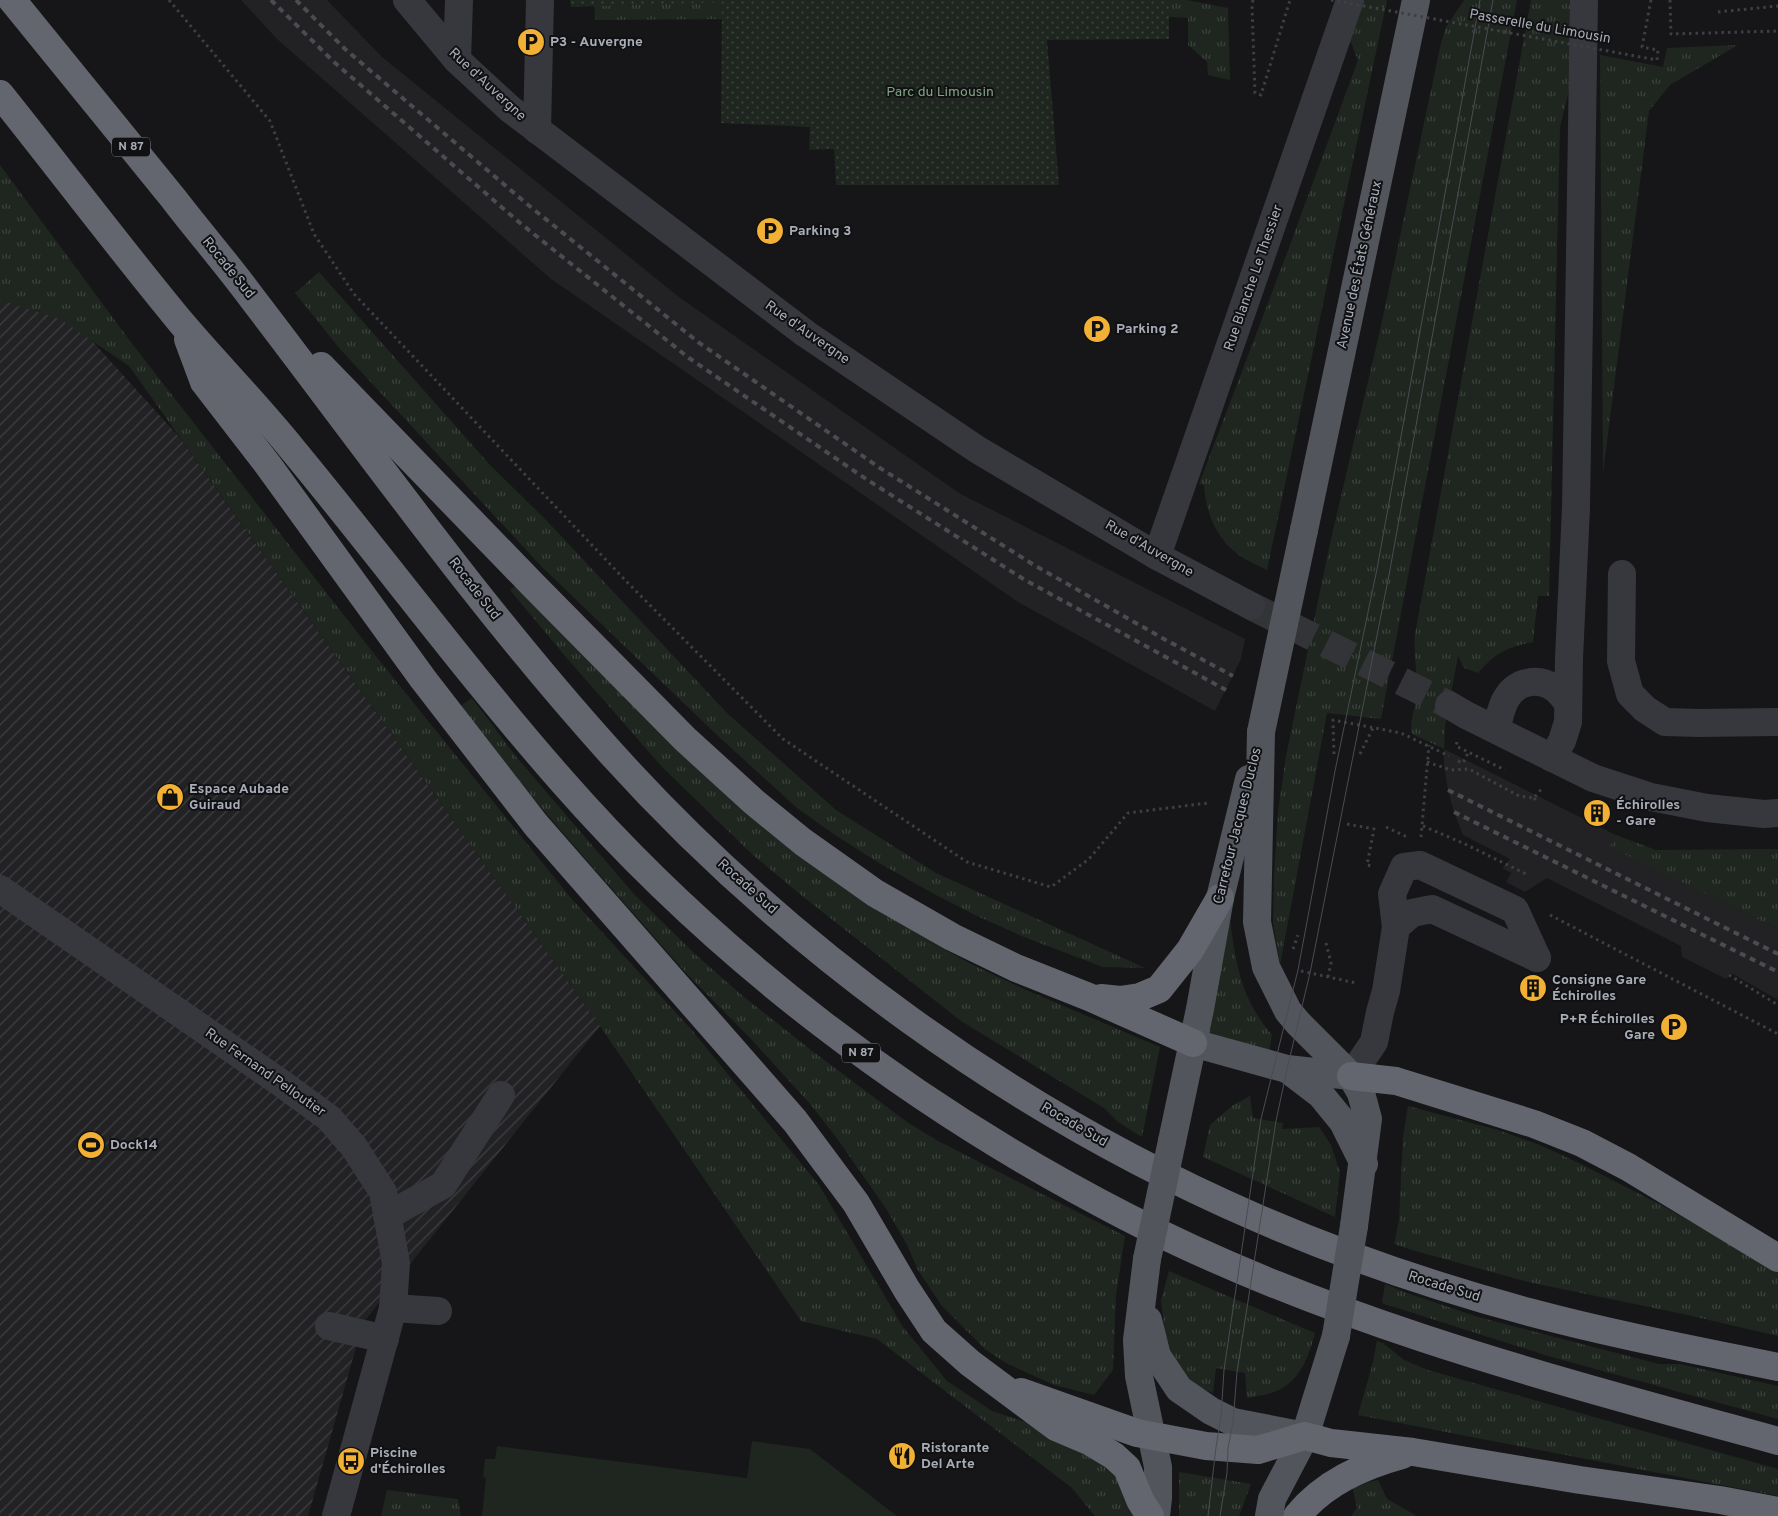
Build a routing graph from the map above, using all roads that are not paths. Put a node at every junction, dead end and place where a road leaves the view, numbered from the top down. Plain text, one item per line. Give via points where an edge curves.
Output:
1 (12, 0) edge
2 (407, 0) edge
3 (459, 0) edge
4 (540, 0) edge
5 (1350, 0) edge
6 (1416, 0) edge
7 (1584, 0) edge
8 (457, 60) junction
9 (0, 94) edge
10 (537, 130) junction
11 (249, 293) junction
12 (181, 322) junction
13 (1157, 556) junction
14 (1622, 574) dead end
15 (1251, 606) tunnel mouth
16 (1568, 703) junction
17 (1449, 705) tunnel mouth
18 (1778, 722) edge
19 (1496, 729) junction
20 (1261, 732) junction
21 (1552, 758) junction
22 (1778, 814) edge
23 (1434, 872) junction
24 (0, 889) edge
25 (1220, 898) junction
26 (1432, 910) junction
27 (1396, 926) junction
28 (1089, 997) junction
29 (1193, 1043) junction
30 (1287, 1069) junction
31 (1351, 1076) junction
32 (501, 1095) dead end
33 (1364, 1164) junction
34 (387, 1216) junction
35 (1778, 1258) edge
36 (1142, 1300) junction
37 (394, 1308) junction
38 (438, 1311) dead end
39 (329, 1326) dead end
40 (385, 1339) junction
41 (1778, 1367) edge
42 (996, 1383) junction
43 (1151, 1436) junction
44 (1305, 1436) junction
45 (1778, 1441) edge
46 (1413, 1452) junction
47 (1778, 1511) edge
48 (336, 1516) edge
49 (1150, 1516) edge
50 (1156, 1516) edge
51 (1269, 1516) edge
52 (1297, 1516) edge

1 - 11 highway, Rocade Sud / N 87
2 - 8 street, Rue d'Auvergne
3 - 8 street
4 - 10 street
5 - 13 street, Rue Blanche Le Thessier
6 - 20 main road, Avenue des États Généraux, bridge
7 - 16 street via 1576,508
8 - 10 street, Rue d'Auvergne via 510,110
9 - 12 highway, N 87
10 - 13 street, Rue d'Auvergne via 806,334 978,450
11 - 28 highway via 685,739 802,842 916,918 1016,968
11 - 41 highway, Rocade Sud / N 87 via 488,608 611,753 750,891 839,966 952,1049 1090,1136 1194,1189 1321,1244 1391,1270 1528,1312
12 - 42 highway via 204,382 423,679 536,825 795,1121 856,1203 934,1331
12 - 45 highway, N 87 via 290,446 470,673 565,784 637,861 686,910 756,969 839,1037 930,1102 991,1141 1125,1216 1287,1289 1447,1347
13 - 15 street, Rue d'Auvergne
14 - 18 street via 1621,661 1630,694 1645,709 1665,722
16 - 19 street via 1555,688 1538,682 1524,683 1512,690 1505,700
16 - 21 street via 1568,722
17 - 19 street
19 - 21 street
20 - 25 main road, Carrefour Jacques Duclos
20 - 31 main road, Carrefour Jacques Duclos via 1257,922 1266,967 1288,1011
21 - 22 street via 1593,778 1651,797 1707,808
23 - 26 street via 1439,896
23 - 26 street via 1515,910 1537,958
23 - 27 street via 1420,865 1404,867 1392,894
24 - 34 street, Rue Fernand Pelloutier via 329,1118 354,1147 383,1192
25 - 28 highway via 1190,950 1159,989 1140,997 1120,1000
25 - 29 main road, Carrefour Jacques Duclos
26 - 27 street via 1412,914
27 - 31 street via 1374,1042
28 - 29 highway
29 - 30 main road
29 - 36 main road, Carrefour Jacques Duclos, bridge via 1147,1259
30 - 31 main road
30 - 33 main road via 1321,1095 1343,1122
31 - 33 main road, Carrefour Jacques Duclos via 1361,1093 1368,1119
31 - 35 highway via 1396,1081 1534,1124 1582,1143
32 - 34 street via 443,1185
33 - 44 main road, Carrefour Jacques Duclos, bridge via 1336,1336
34 - 37 street, Rue Fernand Pelloutier via 396,1263
36 - 43 main road via 1137,1340 1139,1376
36 - 44 main road via 1157,1356 1179,1389 1233,1422
37 - 38 street
37 - 40 street, Rue Fernand Pelloutier
39 - 40 street
40 - 48 street, Rue Fernand Pelloutier
42 - 43 highway via 1137,1434
42 - 49 highway via 1056,1427 1114,1456 1127,1468
43 - 44 highway via 1206,1446 1258,1450
43 - 50 main road via 1158,1467
44 - 46 highway via 1331,1443
44 - 51 main road via 1272,1499
46 - 47 highway
46 - 52 highway via 1373,1463 1338,1480

